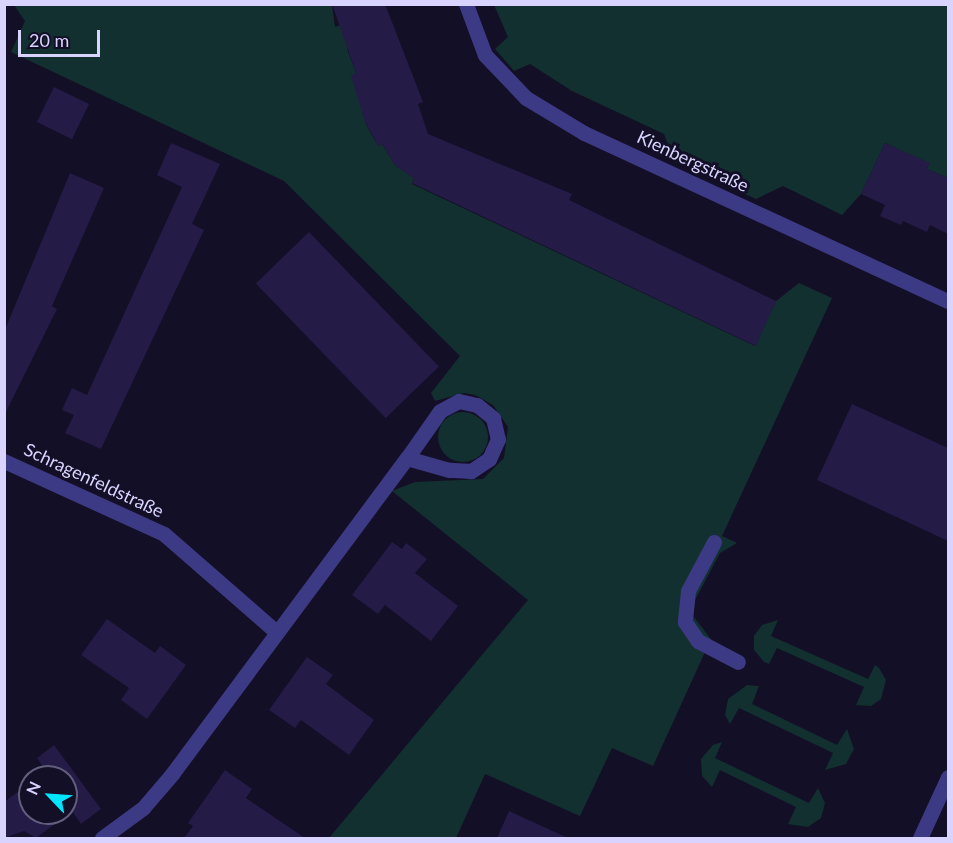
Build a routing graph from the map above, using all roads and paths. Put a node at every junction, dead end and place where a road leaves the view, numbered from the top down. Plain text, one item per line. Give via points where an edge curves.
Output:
1 (466, 4) edge
2 (948, 301) edge
3 (406, 458) junction
4 (4, 461) edge
5 (714, 542) dead end
6 (274, 630) junction
7 (738, 662) dead end
8 (947, 786) edge
9 (102, 838) edge
10 (920, 838) edge

1 - 2 street, Kienbergstraße via 485,56 526,98 584,133
3 - 3 street via 440,411 459,401 477,405 493,418 498,439 489,459 471,471 449,471
3 - 6 street
4 - 6 street, Schragenfeldstraße via 164,534
5 - 7 street via 688,591 685,622 698,641
6 - 9 street via 148,802
8 - 10 street

